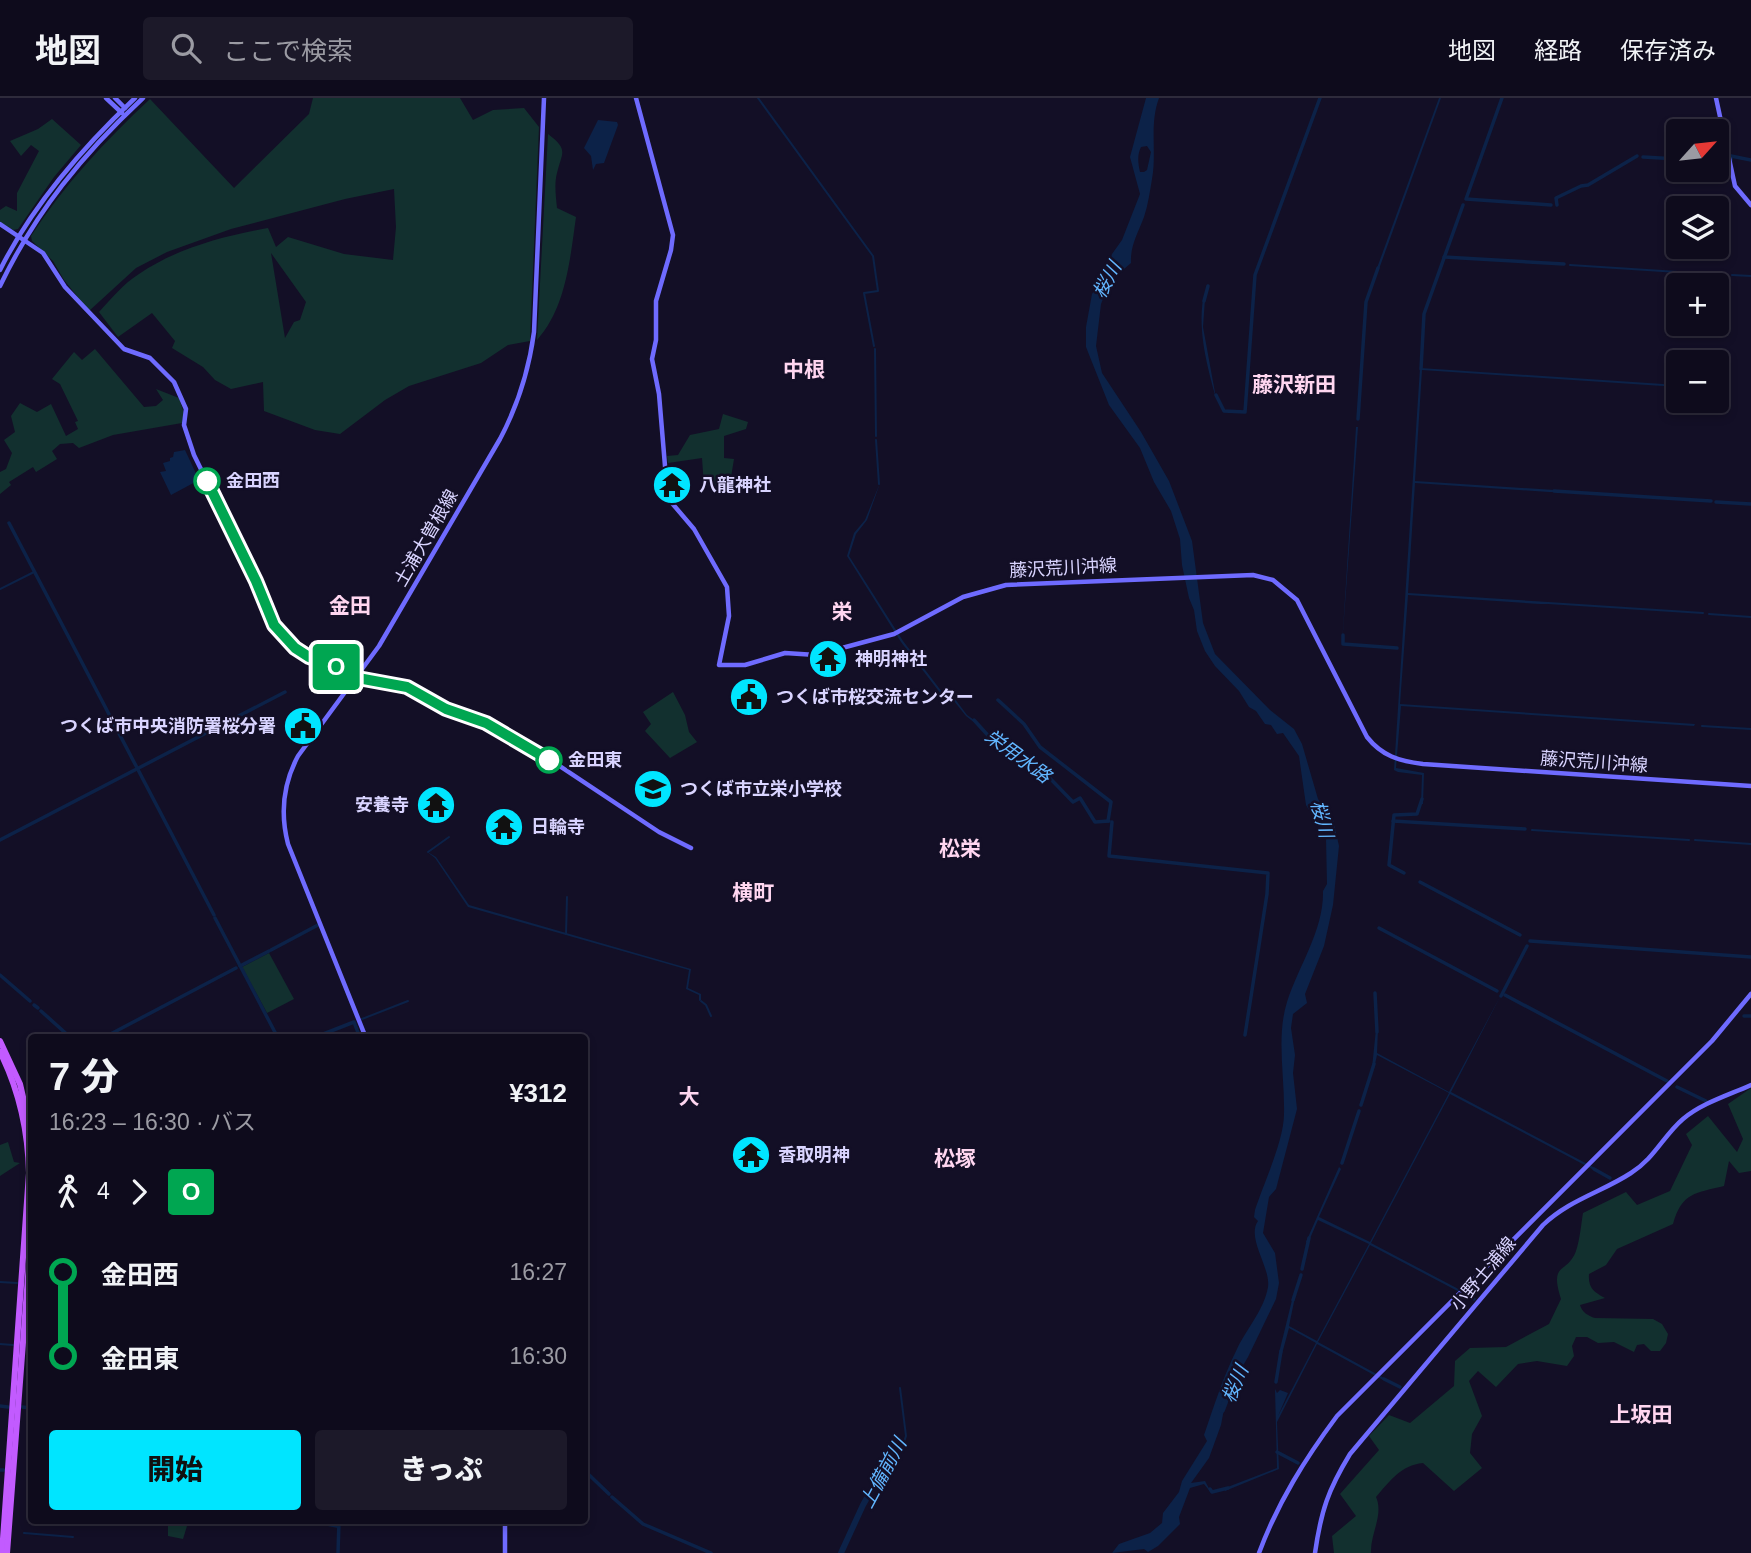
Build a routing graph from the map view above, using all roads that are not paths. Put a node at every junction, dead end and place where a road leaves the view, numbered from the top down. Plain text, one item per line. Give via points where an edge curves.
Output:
1 (106, 98) edge
2 (115, 98) edge
3 (135, 98) edge
4 (143, 98) edge
5 (544, 98) edge
6 (635, 98) edge
7 (1716, 98) edge
8 (124, 111) junction
9 (1751, 205) edge
10 (0, 224) edge
11 (22, 237) junction
12 (0, 270) edge
13 (0, 285) edge
14 (358, 678) junction
15 (1751, 786) edge
16 (691, 848) dead end
17 (1751, 994) edge
18 (364, 1034) edge
19 (0, 1041) edge
20 (0, 1052) edge
21 (1751, 1085) edge
22 (28, 1119) edge
23 (28, 1156) edge
24 (28, 1187) edge
25 (28, 1271) edge
26 (505, 1524) edge
27 (4, 1553) edge
28 (505, 1553) edge
29 (1259, 1553) edge
30 (1315, 1553) edge

1 - 8 main road
2 - 8 main road
3 - 8 main road
4 - 8 main road
5 - 14 main road, 土浦大曽根線 via 534,332 524,382 500,439
6 - 15 main road, 藤沢荒川沖線 via 673,235 656,300 652,359 667,490 727,587 729,616 719,665 744,665 785,653 816,655 894,634 963,597 1006,585 1264,576 1297,600 1367,737 1391,758 1423,764
7 - 9 main road via 1735,186
8 - 11 main road
10 - 11 main road
11 - 12 main road
11 - 13 main road
11 - 14 main road via 47,257 65,287 124,349 150,358 174,382 186,409 184,425 194,456 277,632 302,654
14 - 16 main road via 407,687 446,709 486,723
14 - 18 main road, 土浦大曽根線 via 294,764 283,817 288,844
17 - 29 main road via 1712,1041 1337,1416 1291,1483
19 - 22 main road via 20,1084
20 - 23 main road via 22,1111
21 - 30 main road, 小野土浦線 via 1685,1117 1644,1164 1574,1201 1543,1225 1350,1454 1331,1485
24 - 27 main road
25 - 27 main road
26 - 28 main road

